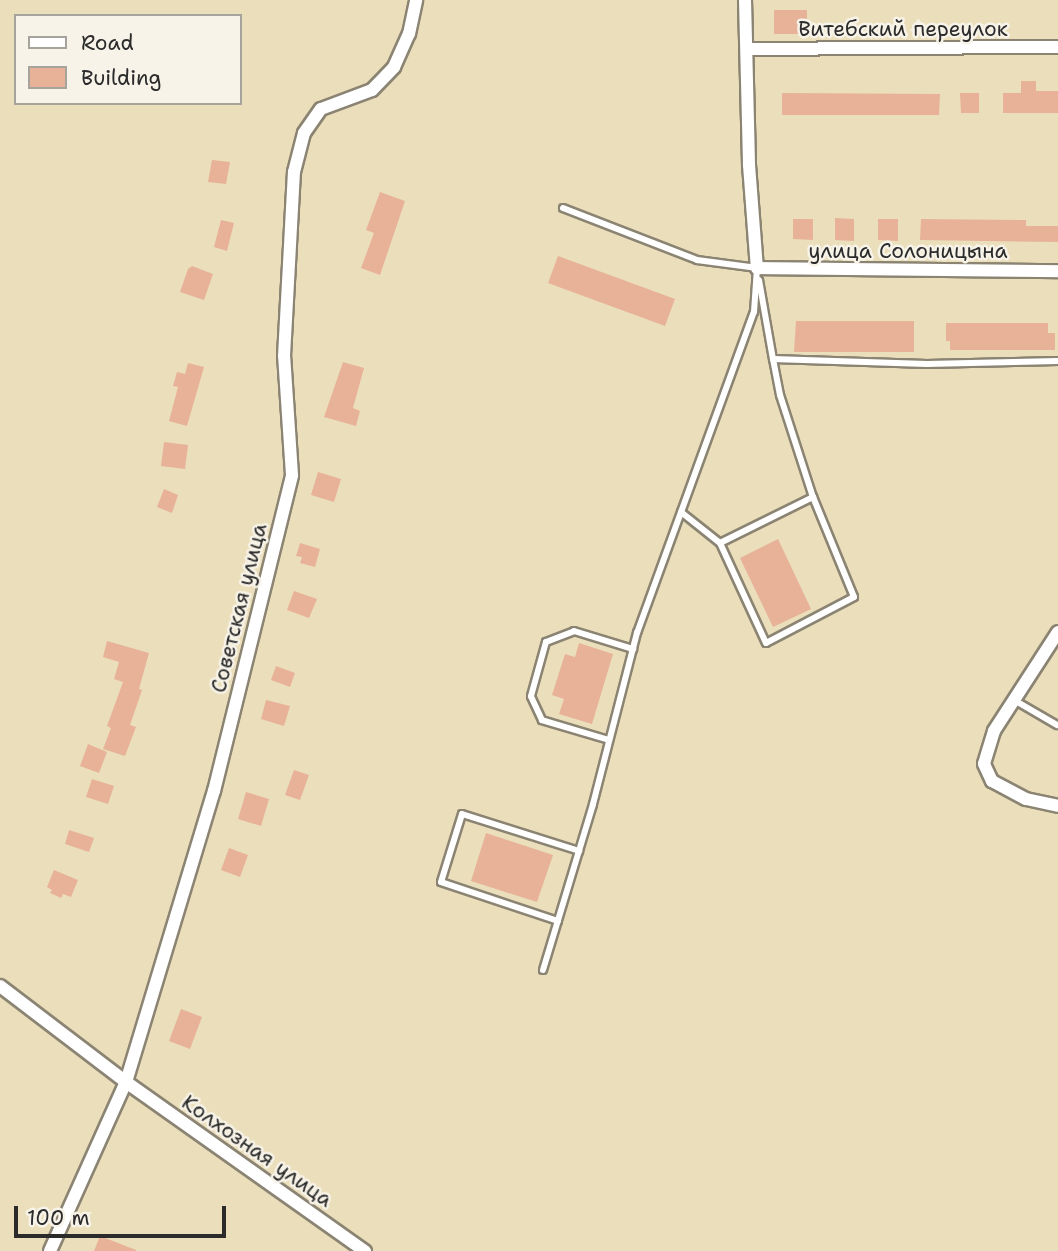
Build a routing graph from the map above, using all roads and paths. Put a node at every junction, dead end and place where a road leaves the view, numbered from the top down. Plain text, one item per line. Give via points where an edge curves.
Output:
1 (416, 0) edge
2 (745, 0) edge
3 (1058, 47) edge
4 (748, 49) junction
5 (563, 208) dead end
6 (757, 268) junction
7 (1058, 271) edge
8 (773, 359) junction
9 (1058, 362) edge
10 (813, 496) junction
11 (681, 512) junction
12 (720, 543) junction
13 (1058, 632) edge
14 (633, 649) junction
15 (1014, 701) junction
16 (1057, 725) edge
17 (609, 740) junction
18 (1058, 806) edge
19 (579, 851) junction
20 (558, 921) junction
21 (543, 970) dead end
22 (0, 986) edge
23 (126, 1082) junction
24 (50, 1251) edge
25 (365, 1251) edge

1 - 23 street, Советская улица via 409,34 394,67 372,90 321,108 304,133 294,172 284,356 292,475 214,791
2 - 4 street
3 - 4 street, Витебский переулок
4 - 6 street via 749,165
5 - 6 lane via 697,260
6 - 7 street, улица Солоницына
6 - 8 lane
6 - 11 lane via 754,312
8 - 9 lane
8 - 10 lane
10 - 12 lane
10 - 12 lane via 854,597 766,643
11 - 12 lane
11 - 14 lane
13 - 15 street
14 - 17 lane
14 - 17 lane via 574,631 546,642 531,696 542,720
15 - 16 lane
15 - 18 street via 994,731 984,764 992,781 1026,799
17 - 19 lane
19 - 20 lane
19 - 20 lane via 463,814 441,882
20 - 21 lane
22 - 23 street, Колхозная улица
23 - 24 street, Советская улица
23 - 25 street, Колхозная улица

